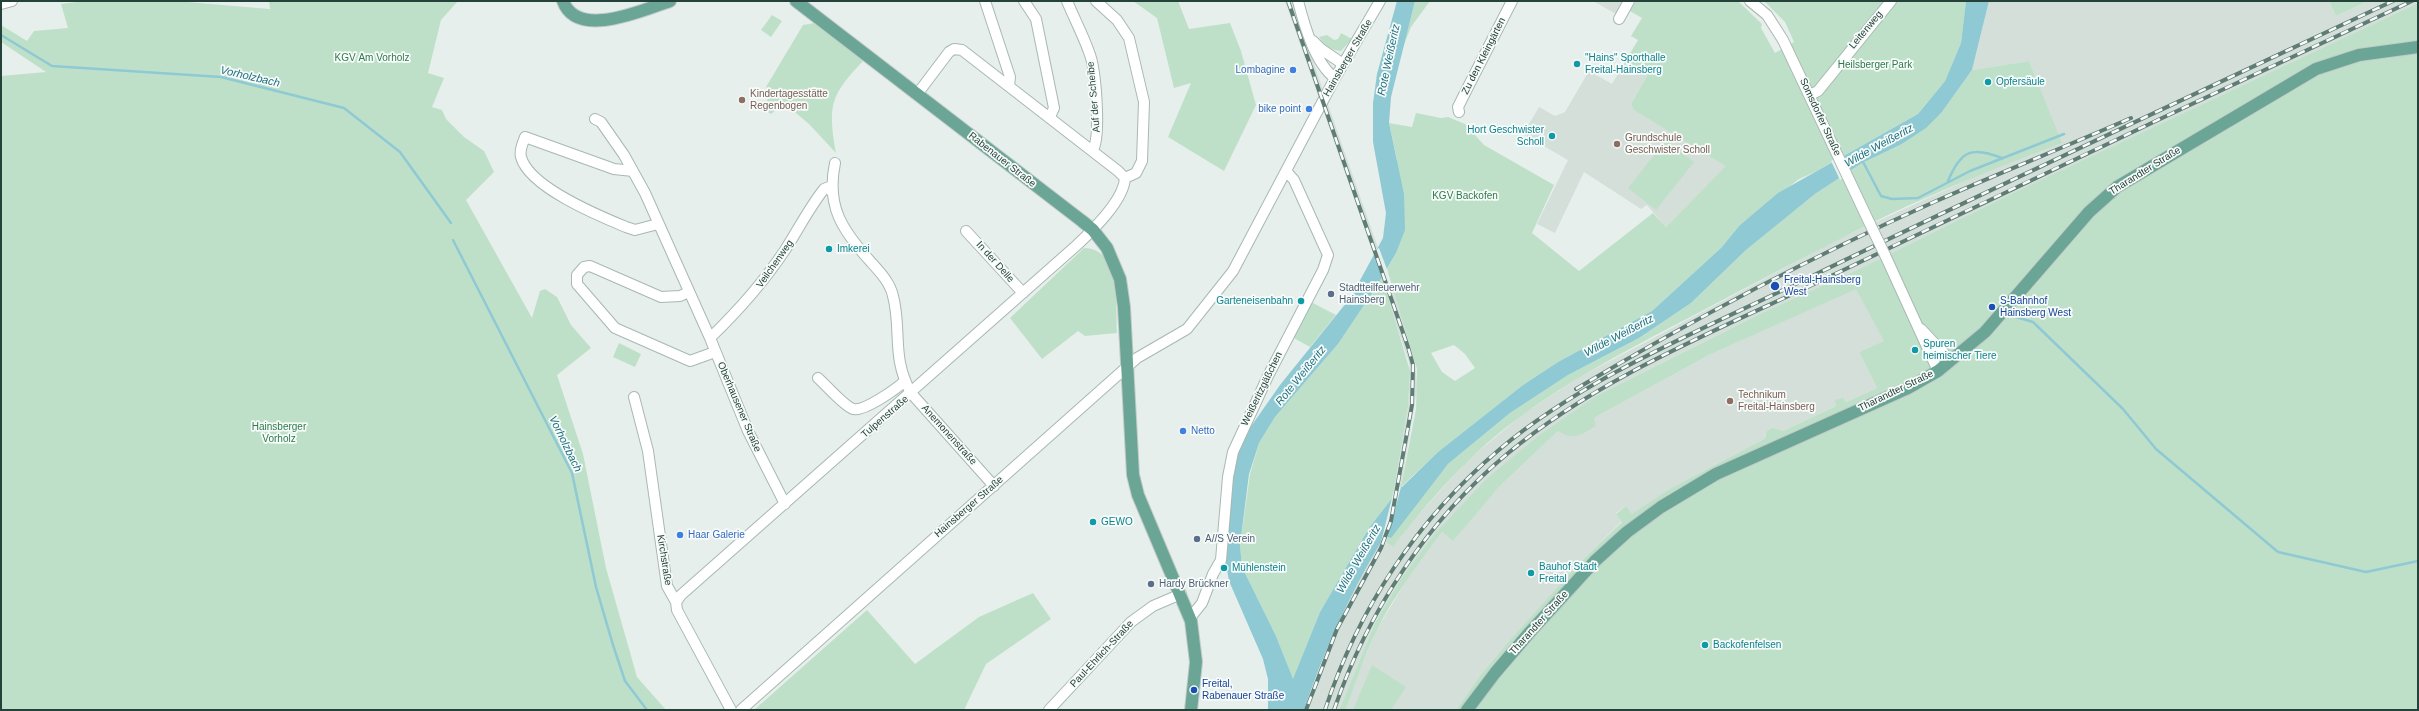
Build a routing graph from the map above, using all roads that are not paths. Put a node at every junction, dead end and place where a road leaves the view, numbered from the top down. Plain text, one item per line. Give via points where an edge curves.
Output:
1 (12, 1) edge
2 (563, 1) edge
3 (670, 1) edge
4 (796, 1) edge
5 (985, 1) edge
6 (1024, 1) edge
7 (1067, 1) edge
8 (1096, 1) edge
9 (1298, 1) edge
10 (1380, 1) edge
11 (1512, 1) edge
12 (1629, 1) edge
13 (1750, 1) edge
14 (1891, 1) edge
15 (653, 3) edge
16 (1, 4) edge
17 (1619, 19) dead end
18 (1311, 39) junction
19 (2418, 47) edge
20 (1343, 64) junction
21 (1335, 78) junction
22 (1009, 86) junction
23 (918, 93) junction
24 (1810, 95) junction
25 (1459, 112) dead end
26 (1050, 117) junction
27 (595, 119) dead end
28 (1093, 150) junction
29 (835, 163) dead end
30 (633, 171) junction
31 (1286, 171) junction
32 (1125, 178) junction
33 (832, 191) junction
34 (658, 224) junction
35 (1093, 230) junction
36 (966, 231) dead end
37 (689, 292) junction
38 (1023, 293) junction
39 (1919, 328) junction
40 (710, 338) junction
41 (715, 352) junction
42 (1951, 361) junction
43 (1127, 367) junction
44 (1938, 371) junction
45 (818, 378) dead end
46 (905, 381) junction
47 (912, 393) junction
48 (634, 397) dead end
49 (994, 486) junction
50 (785, 504) junction
51 (1181, 594) junction
52 (676, 602) junction
53 (1190, 618) junction
54 (731, 710) edge
55 (741, 710) edge
56 (1049, 710) edge
57 (1191, 710) edge
58 (1467, 710) edge

1 - 16 street
2 - 15 main road via 571,13 588,21 607,20
3 - 15 main road
4 - 23 main road, Rabenauer Straße
5 - 22 street via 1010,76
6 - 26 street via 1036,19 1054,108
7 - 28 street, Auf der Scheibe via 1093,65 1098,135
8 - 32 street via 1117,20 1129,38 1144,102 1142,161 1136,173
9 - 18 street
10 - 20 street, Hainsberger Straße
11 - 25 street, Zu den Kleingärten via 1458,107
12 - 17 street
13 - 24 street, Somsdorfer Straße via 1767,15 1775,26
14 - 24 street, Leitenweg via 1821,87
18 - 20 street
18 - 21 street via 1325,70
19 - 42 main road, Tharandter Straße via 2359,55 2316,69 2116,187 2089,212 1985,332
20 - 21 street, Hainsberger Straße
21 - 31 street, Hainsberger Straße
22 - 23 street, Auf der Scheibe via 962,50 954,49 939,63
22 - 26 street, Auf der Scheibe
23 - 35 main road, Rabenauer Straße
24 - 39 street, Somsdorfer Straße, bridge
26 - 28 street, Auf der Scheibe
27 - 30 street, Oberhausener Straße via 601,122
28 - 32 street, Auf der Scheibe
29 - 33 street, Anemonenstraße
30 - 34 street, Oberhausener Straße
30 - 34 street via 614,169 526,137 521,147 525,166 558,196 635,230
31 - 43 street, Hainsberger Straße via 1233,271 1202,312 1187,329 1145,353
31 - 53 street, Weißeritzgäßchen via 1295,180 1328,255 1323,270 1248,416 1233,452 1221,560 1212,574 1202,603
32 - 35 street via 1122,192
33 - 40 street, Veilchenweg via 829,187 824,189 751,296 731,320
33 - 46 street, Anemonenstraße via 843,229 880,272 893,295 897,348
34 - 37 street, Oberhausener Straße
35 - 38 street, Tulpenstraße
35 - 43 main road, Rabenauer Straße via 1112,255 1120,280
36 - 38 street, In der Delle
37 - 40 street, Oberhausener Straße
37 - 41 street, Oberhausener Straße via 680,296 661,297 590,266 584,267 577,275 577,284 615,328 690,361
38 - 47 street, Tulpenstraße
39 - 42 street, Somsdorfer Straße
39 - 44 street, Somsdorfer Straße
40 - 41 street, Oberhausener Straße
41 - 50 street, Oberhausener Straße via 748,431
42 - 44 main road, Tharandter Straße
43 - 49 street, Hainsberger Straße
43 - 51 main road, Rabenauer Straße via 1130,447 1138,495
44 - 58 main road, Tharandter Straße via 1908,388 1700,482 1661,507 1627,532 1595,561 1495,673
45 - 46 street via 852,409 858,410 872,404
46 - 47 street, Anemonenstraße
47 - 49 street, Anemonenstraße
47 - 50 street, Tulpenstraße
48 - 52 street, Kirchstraße via 648,451 665,580
49 - 55 street, Hainsberger Straße
50 - 52 street, Tulpenstraße
51 - 53 main road, Rabenauer Straße
51 - 56 street, Paul-Ehrlich-Straße via 1153,606 1131,622
52 - 54 street, Kirchstraße via 677,610
53 - 57 main road, Rabenauer Straße via 1196,653

